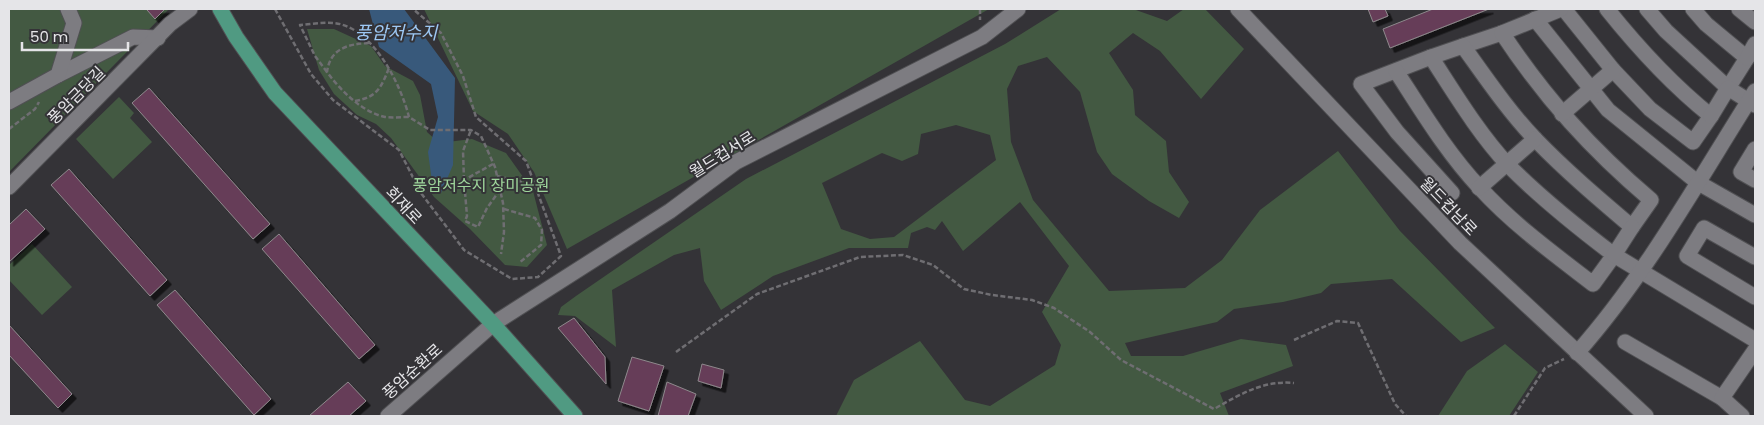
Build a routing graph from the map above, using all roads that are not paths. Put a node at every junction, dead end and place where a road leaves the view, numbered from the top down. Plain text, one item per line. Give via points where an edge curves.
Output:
1 (68, 9) edge
2 (190, 9) edge
3 (220, 9) edge
4 (1018, 9) edge
5 (1238, 9) edge
6 (1563, 9) edge
7 (1607, 9) edge
8 (1647, 9) edge
9 (1693, 9) edge
10 (1739, 9) edge
11 (1535, 19) junction
12 (1755, 22) edge
13 (1502, 33) junction
14 (158, 38) junction
15 (1755, 44) edge
16 (1463, 46) junction
17 (1431, 58) junction
18 (1747, 58) junction
19 (1613, 70) junction
20 (1396, 71) junction
21 (58, 75) junction
22 (1589, 88) junction
23 (1728, 88) junction
24 (1753, 99) edge
25 (9, 102) edge
26 (1562, 114) junction
27 (1711, 116) junction
28 (1535, 139) junction
29 (1755, 149) edge
30 (1508, 164) junction
31 (1755, 180) edge
32 (1698, 182) junction
33 (9, 187) edge
34 (1479, 188) junction
35 (1452, 193) dead end
36 (1755, 215) edge
37 (1632, 227) junction
38 (1614, 255) junction
39 (1755, 257) edge
40 (1640, 271) junction
41 (1755, 297) edge
42 (493, 324) junction
43 (1755, 340) edge
44 (1625, 342) dead end
45 (1755, 350) edge
46 (459, 353) joint
47 (1577, 353) junction
48 (1749, 373) edge
49 (1722, 398) junction
50 (388, 416) edge
51 (575, 416) edge
52 (1646, 416) edge
53 (1742, 416) edge

1 - 21 street via 74,23
2 - 14 street, 풍암금당길
3 - 42 main road, 회재로 via 275,93
4 - 42 street, 월드컵서로 via 982,37 736,162 670,210
5 - 47 street, 월드컵남로 via 1460,243
6 - 11 street
6 - 19 street
7 - 27 street via 1639,50
8 - 23 street
9 - 18 street
10 - 12 street
11 - 13 street
11 - 22 street
13 - 16 street
13 - 26 street
14 - 21 street via 133,36
14 - 33 street, 풍암금당길
15 - 18 street
16 - 17 street
16 - 28 street
17 - 20 street
17 - 30 street via 1467,112
18 - 23 street
19 - 22 street
19 - 27 street via 1650,109 1693,142
20 - 34 street via 1437,134
20 - 35 street via 1361,84 1397,132
21 - 25 street
22 - 26 street
22 - 32 street via 1608,110
23 - 24 street
23 - 27 street
24 - 32 street
26 - 37 street via 1608,163 1651,200
28 - 30 street
28 - 37 street
29 - 31 street via 1741,172
30 - 34 street
30 - 38 street via 1562,216
32 - 36 street
32 - 40 street
34 - 38 street via 1536,242 1593,284
37 - 38 street
38 - 40 street
39 - 41 street via 1704,228 1687,256
40 - 43 street
40 - 47 street via 1602,326
42 - 46 street, 월드컵서로
42 - 51 main road, 회재로
44 - 49 street
45 - 48 street
46 - 50 street, 풍암순환로
47 - 52 street, 월드컵남로
48 - 49 street
49 - 53 street

